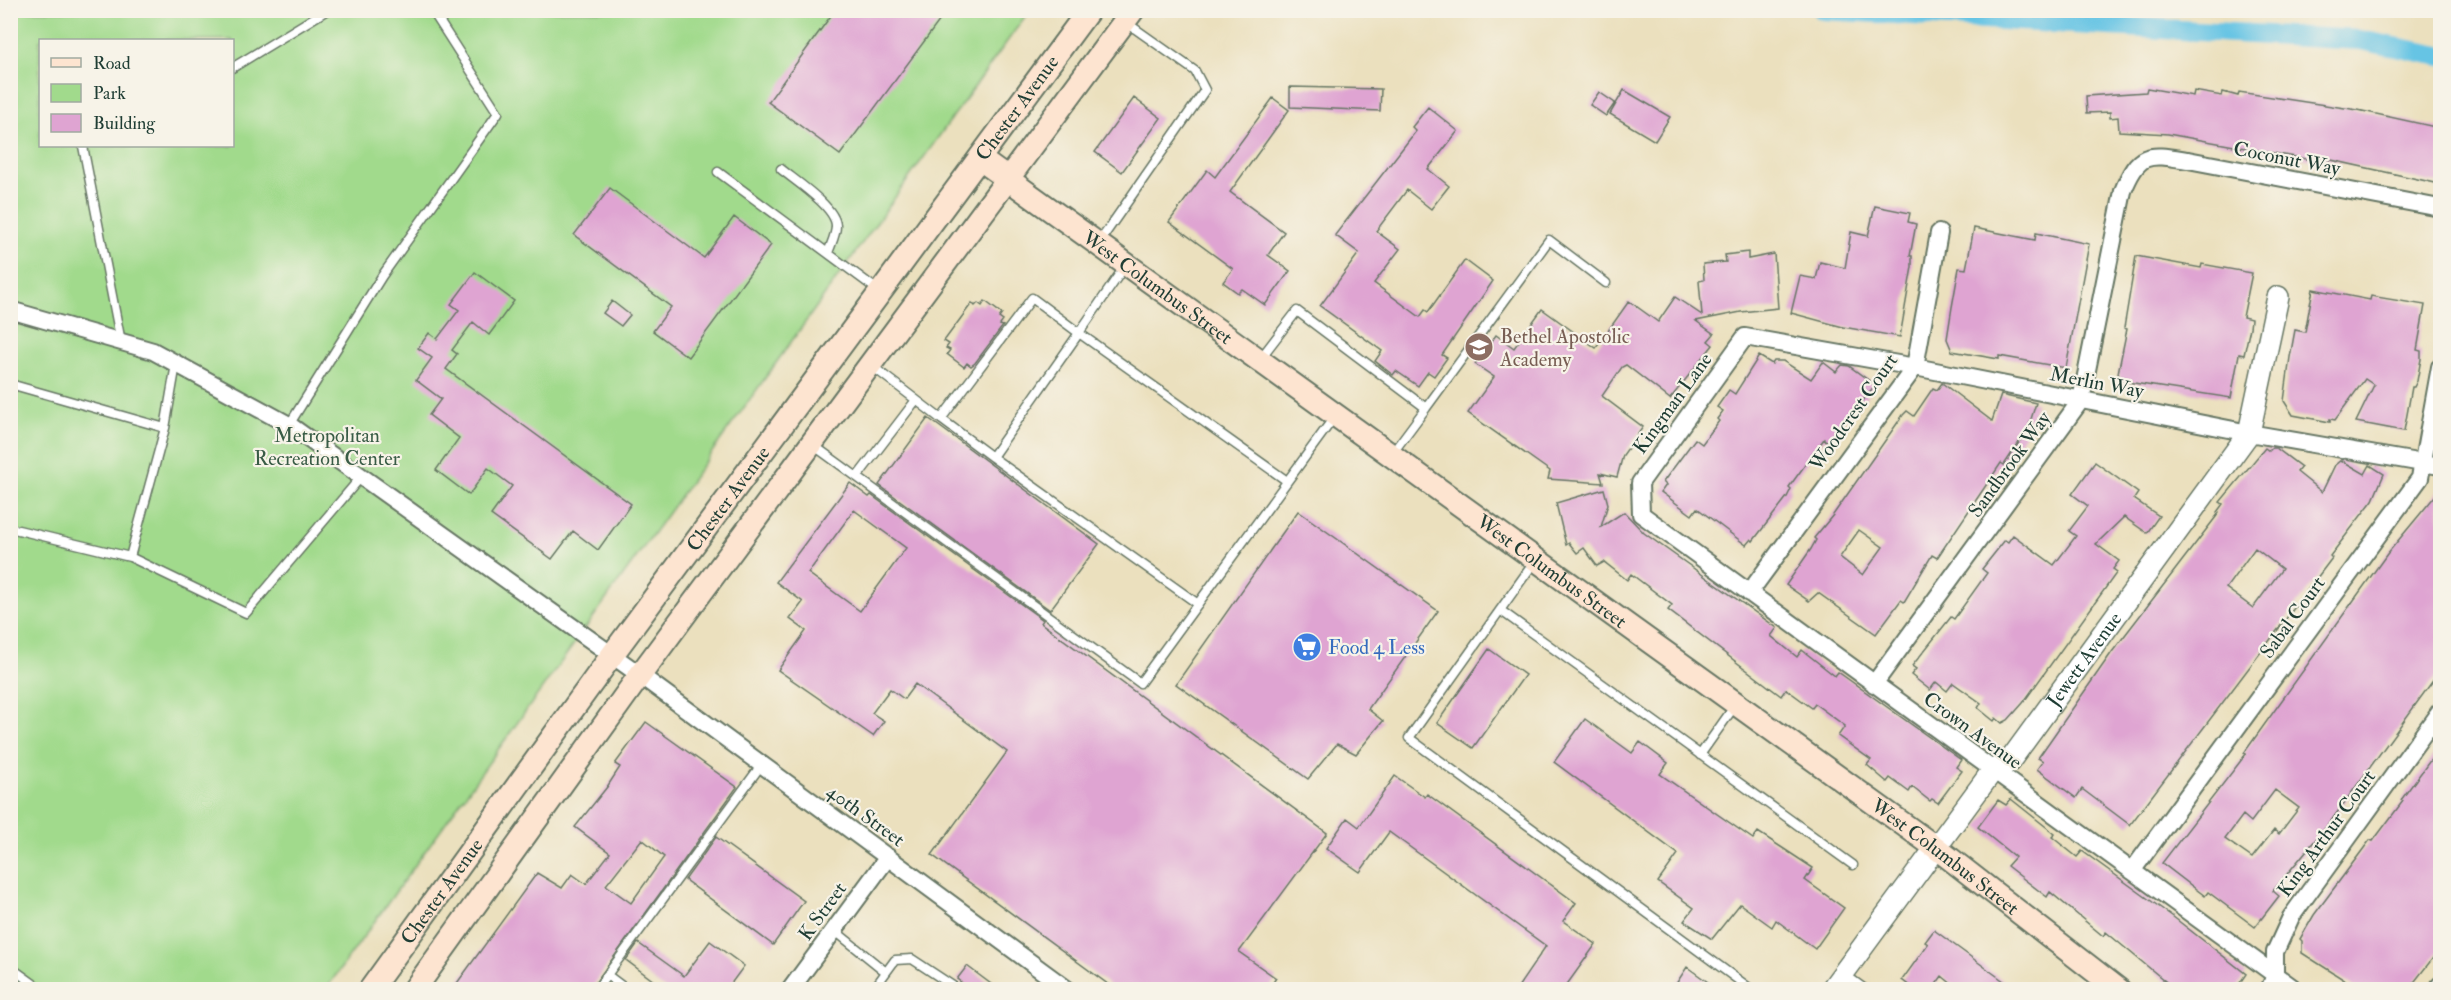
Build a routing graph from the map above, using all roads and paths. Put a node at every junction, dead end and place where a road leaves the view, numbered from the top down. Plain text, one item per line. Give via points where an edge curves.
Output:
1 (327, 10) edge
2 (432, 10) edge
3 (1089, 10) edge
4 (1129, 16) edge
5 (234, 67) edge
6 (83, 147) edge
7 (980, 159) junction
8 (781, 169) dead end
9 (2131, 171) joint
10 (718, 172) dead end
11 (1008, 180) junction
12 (2440, 208) edge
13 (1939, 233) dead end
14 (1098, 244) junction
15 (828, 253) junction
16 (1126, 265) junction
17 (1606, 283) dead end
18 (882, 293) junction
19 (2278, 297) dead end
20 (10, 310) edge
21 (1079, 333) junction
22 (1745, 337) joint
23 (121, 342) junction
24 (1259, 360) junction
25 (176, 364) junction
26 (872, 365) junction
27 (1915, 367) junction
28 (2440, 367) edge
29 (12, 384) edge
30 (10, 394) edge
31 (916, 400) junction
32 (2081, 400) junction
33 (1426, 408) junction
34 (1335, 415) junction
35 (941, 419) junction
36 (289, 425) junction
37 (165, 428) junction
38 (2249, 433) junction
39 (813, 445) junction
40 (1390, 455) junction
41 (992, 457) junction
42 (2423, 462) junction
43 (2440, 466) edge
44 (361, 477) junction
45 (857, 477) junction
46 (1287, 481) junction
47 (1639, 496) joint
48 (10, 528) edge
49 (130, 556) junction
50 (1536, 560) junction
51 (1749, 593) junction
52 (1198, 604) junction
53 (1500, 610) junction
54 (612, 655) junction
55 (640, 675) junction
56 (1874, 684) junction
57 (1736, 704) junction
58 (2440, 711) edge
59 (1700, 755) junction
60 (762, 764) junction
61 (1993, 770) junction
62 (1935, 848) junction
63 (888, 857) junction
64 (1853, 865) dead end
65 (2132, 871) junction
66 (834, 930) junction
67 (10, 967) edge
68 (886, 972) junction
69 (607, 975) junction
70 (1837, 981) edge
71 (2272, 982) edge
72 (2440, 985) edge
73 (42, 990) edge
74 (370, 990) edge
75 (414, 990) edge
76 (596, 990) edge
77 (627, 990) edge
78 (790, 990) edge
79 (873, 990) edge
80 (959, 990) edge
81 (1068, 990) edge
82 (1752, 990) edge
83 (1866, 990) edge
84 (2119, 990) edge
85 (2296, 990) edge
86 (2437, 990) edge

1 - 5 lane
2 - 36 lane via 498,113 382,276
3 - 7 main road, Chester Avenue
4 - 11 main road, Chester Avenue
4 - 14 lane via 1195,71 1204,90
6 - 23 lane
7 - 11 main road, West Columbus Street
7 - 18 main road, Chester Avenue
8 - 15 lane via 834,217 835,235
9 - 12 street, Coconut Way via 2146,156 2162,156
9 - 32 street, Sandbrook Way via 2123,191
10 - 15 lane
11 - 14 main road, West Columbus Street
11 - 26 main road, Chester Avenue
13 - 27 street, Woodcrest Court
14 - 16 main road, West Columbus Street
15 - 18 lane
16 - 21 lane
16 - 24 main road, West Columbus Street
17 - 33 lane via 1549,240
18 - 54 main road, Chester Avenue
19 - 38 street, Jewett Avenue
20 - 23 street, 40th Street
21 - 35 lane via 1032,298
21 - 41 lane
21 - 46 lane
22 - 27 street, Merlin Way
22 - 47 street, Kingman Lane via 1640,483
23 - 25 street, 40th Street via 153,351
24 - 33 lane via 1297,311
24 - 34 main road, West Columbus Street
25 - 36 street, 40th Street
25 - 37 lane
26 - 31 lane
26 - 39 main road, Chester Avenue
27 - 32 street, Merlin Way
27 - 51 street, Woodcrest Court
28 - 42 street, Sabal Court
29 - 30 lane
29 - 37 lane
31 - 35 lane
31 - 45 lane
32 - 38 street, Merlin Way
32 - 56 street, Sandbrook Way
33 - 40 lane
34 - 40 main road, West Columbus Street
34 - 46 lane
35 - 41 lane
36 - 44 street, 40th Street
37 - 49 lane
38 - 42 street, Merlin Way
38 - 61 street, Jewett Avenue via 2009,762
39 - 45 lane
39 - 55 main road, Chester Avenue
40 - 50 main road, West Columbus Street
41 - 52 lane
42 - 43 street, Merlin Way
42 - 65 street, Sabal Court via 2420,478
44 - 49 lane via 246,613
44 - 54 street, 40th Street
45 - 52 lane via 1140,683
46 - 52 lane
47 - 51 street, Crown Avenue via 1641,514
48 - 49 lane
50 - 53 lane
50 - 57 main road, West Columbus Street
51 - 56 street, Crown Avenue
53 - 59 lane
53 - 82 lane via 1409,738
54 - 55 street, 40th Street
54 - 74 main road, Chester Avenue
55 - 60 street, 40th Street
55 - 75 main road, Chester Avenue
56 - 61 street, Crown Avenue
57 - 59 lane
57 - 62 main road, West Columbus Street
58 - 71 street, King Arthur Court via 2291,918 2275,952
59 - 64 lane
60 - 63 street, 40th Street
60 - 69 lane
61 - 62 street, Jewett Avenue
61 - 65 street, Crown Avenue
62 - 70 street, Jewett Avenue
62 - 84 main road, West Columbus Street
63 - 66 street, K Street
63 - 81 street, 40th Street
65 - 71 street, Crown Avenue
66 - 68 lane
66 - 78 street, K Street
67 - 73 lane
68 - 79 lane
68 - 80 lane via 896,960 912,959
69 - 76 lane
69 - 77 lane
70 - 83 lane
71 - 85 street, Crown Avenue
72 - 86 street

